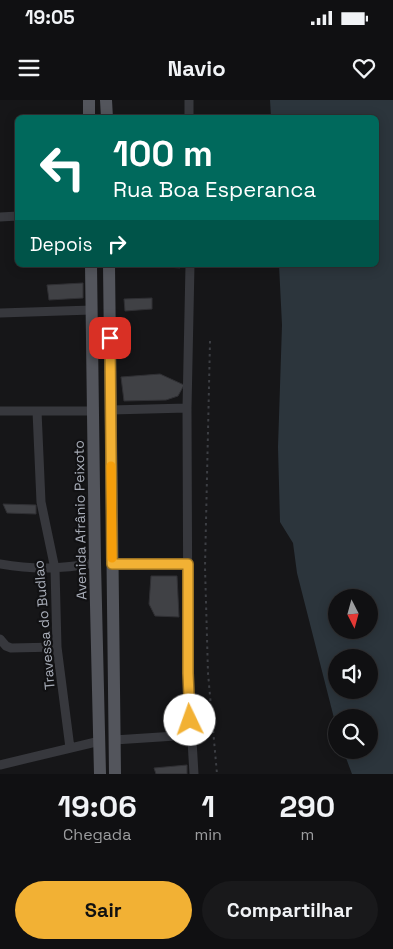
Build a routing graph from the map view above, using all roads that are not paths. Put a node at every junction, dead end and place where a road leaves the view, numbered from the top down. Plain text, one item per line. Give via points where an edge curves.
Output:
1 (89, 100) edge
2 (106, 100) edge
3 (189, 100) edge
4 (89, 115) edge
5 (107, 115) edge
6 (189, 115) edge
7 (15, 216) edge
8 (0, 217) edge
9 (91, 267) edge
10 (109, 267) edge
11 (190, 267) edge
12 (92, 310) junction
13 (0, 313) edge
14 (187, 408) junction
15 (111, 410) junction
16 (0, 411) edge
17 (37, 411) junction
18 (94, 411) junction
19 (95, 563) junction
20 (0, 564) edge
21 (112, 564) junction
22 (188, 564) junction
23 (55, 569) junction
24 (0, 639) edge
25 (57, 647) junction
26 (191, 735) junction
27 (114, 740) junction
28 (100, 741) junction
29 (70, 748) junction
30 (0, 765) edge
31 (100, 774) edge
32 (116, 774) edge
33 (194, 774) edge

1 - 4 main road
2 - 5 main road
3 - 6 street
7 - 8 street
9 - 12 main road, Avenida Afrânio Peixoto
10 - 15 main road
11 - 14 street
12 - 13 street
12 - 18 main road, Avenida Afrânio Peixoto
14 - 15 street
14 - 22 street
15 - 21 main road
16 - 17 street
17 - 18 street
17 - 23 street, Travessa do Budlao via 41,502
18 - 19 main road, Avenida Afrânio Peixoto
19 - 23 street
19 - 28 main road, Avenida Afrânio Peixoto
20 - 23 street
21 - 22 street
21 - 27 main road
22 - 26 street
23 - 25 street, Travessa do Budlao
24 - 25 street via 11,648
25 - 29 street, Travessa do Budlao
26 - 27 street
26 - 33 street
27 - 32 main road
28 - 29 street
28 - 31 main road, Avenida Afrânio Peixoto
29 - 30 street

